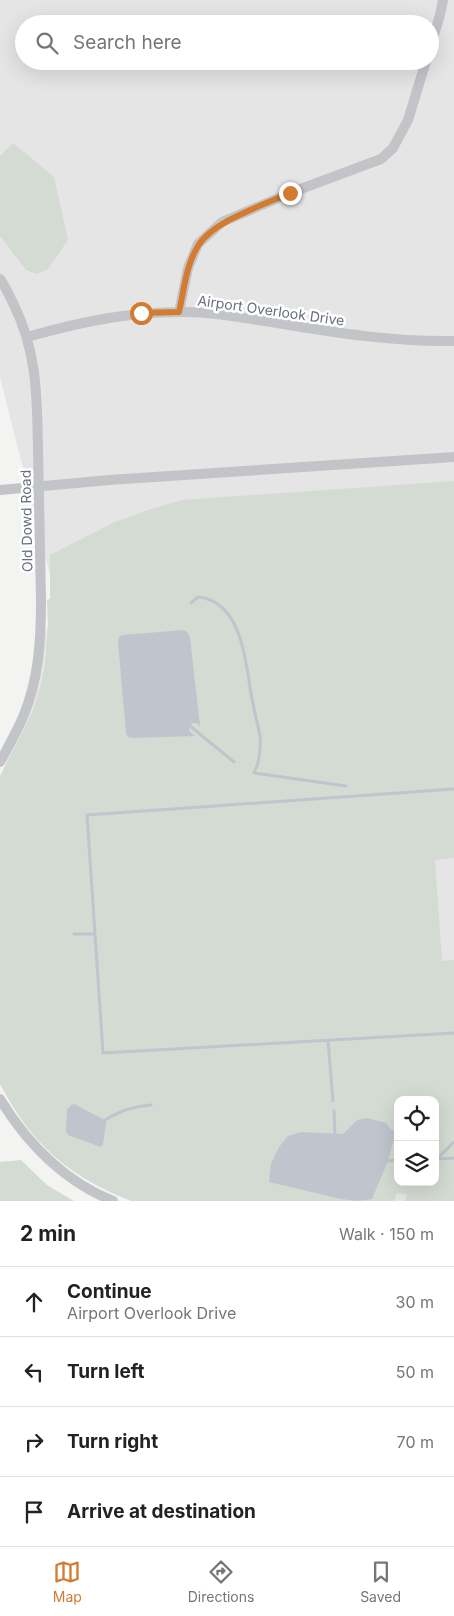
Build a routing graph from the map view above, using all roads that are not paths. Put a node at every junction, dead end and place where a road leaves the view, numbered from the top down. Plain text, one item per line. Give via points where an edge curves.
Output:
1 (443, 0) edge
2 (439, 19) edge
3 (423, 70) edge
4 (0, 279) edge
5 (179, 312) junction
6 (27, 337) junction
7 (454, 341) edge
8 (454, 457) edge
9 (0, 490) edge
10 (0, 762) edge
11 (0, 1099) edge
12 (113, 1201) edge

1 - 2 street
3 - 5 street via 408,120 393,148 381,159 222,222 198,244 188,268
4 - 6 street, Old Dowd Road
5 - 6 street, Airport Overlook Drive via 106,318
5 - 7 street, Airport Overlook Drive via 228,316 369,338
6 - 10 street, Old Dowd Road, bridge via 37,390 41,629 35,678 23,717
8 - 9 street
11 - 12 street via 25,1136 45,1157 83,1186

